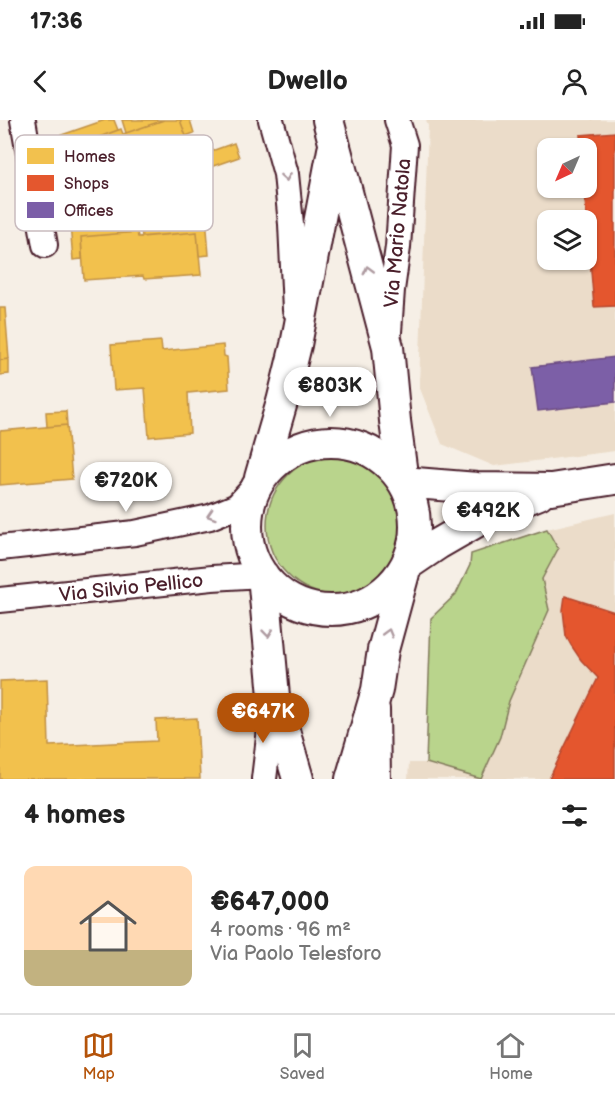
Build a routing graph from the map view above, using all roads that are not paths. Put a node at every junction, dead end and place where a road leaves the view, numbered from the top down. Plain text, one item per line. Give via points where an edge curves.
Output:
1 (23, 120) edge
2 (271, 120) edge
3 (397, 120) edge
4 (331, 131) edge
5 (26, 135) edge
6 (43, 231) edge
7 (45, 245) dead end
8 (296, 345) junction
9 (388, 347) junction
10 (615, 479) edge
11 (403, 482) junction
12 (258, 483) junction
13 (551, 489) junction
14 (0, 548) edge
15 (407, 565) junction
16 (262, 575) junction
17 (0, 600) edge
18 (377, 690) junction
19 (274, 696) junction
20 (264, 779) edge
21 (298, 779) edge
22 (351, 779) edge
23 (378, 779) edge

1 - 5 street
2 -> 8 street, Via Mario Natola via 286,174
3 - 9 street, Via Mario Natola via 405,145
4 - 8 street, Via Mario Natola
9 -> 4 street, Via Mario Natola
6 - 7 street
8 - 12 street, Via Mario Natola
9 - 11 street, Via Mario Natola
10 - 13 street
11 - 12 street via 373,453 340,442 322,442 286,455
11 - 13 street
11 - 15 street via 416,524
12 -> 14 street via 237,506 210,517 135,533
12 - 16 street via 247,517 247,533
13 - 15 street via 490,514
15 - 16 street via 384,593 358,607 342,610 325,611 301,605 280,593
18 -> 15 street via 383,650
16 - 17 street, Via Silvio Pellico
16 -> 19 street
18 - 22 street
18 - 23 street
19 - 20 street
19 - 21 street

